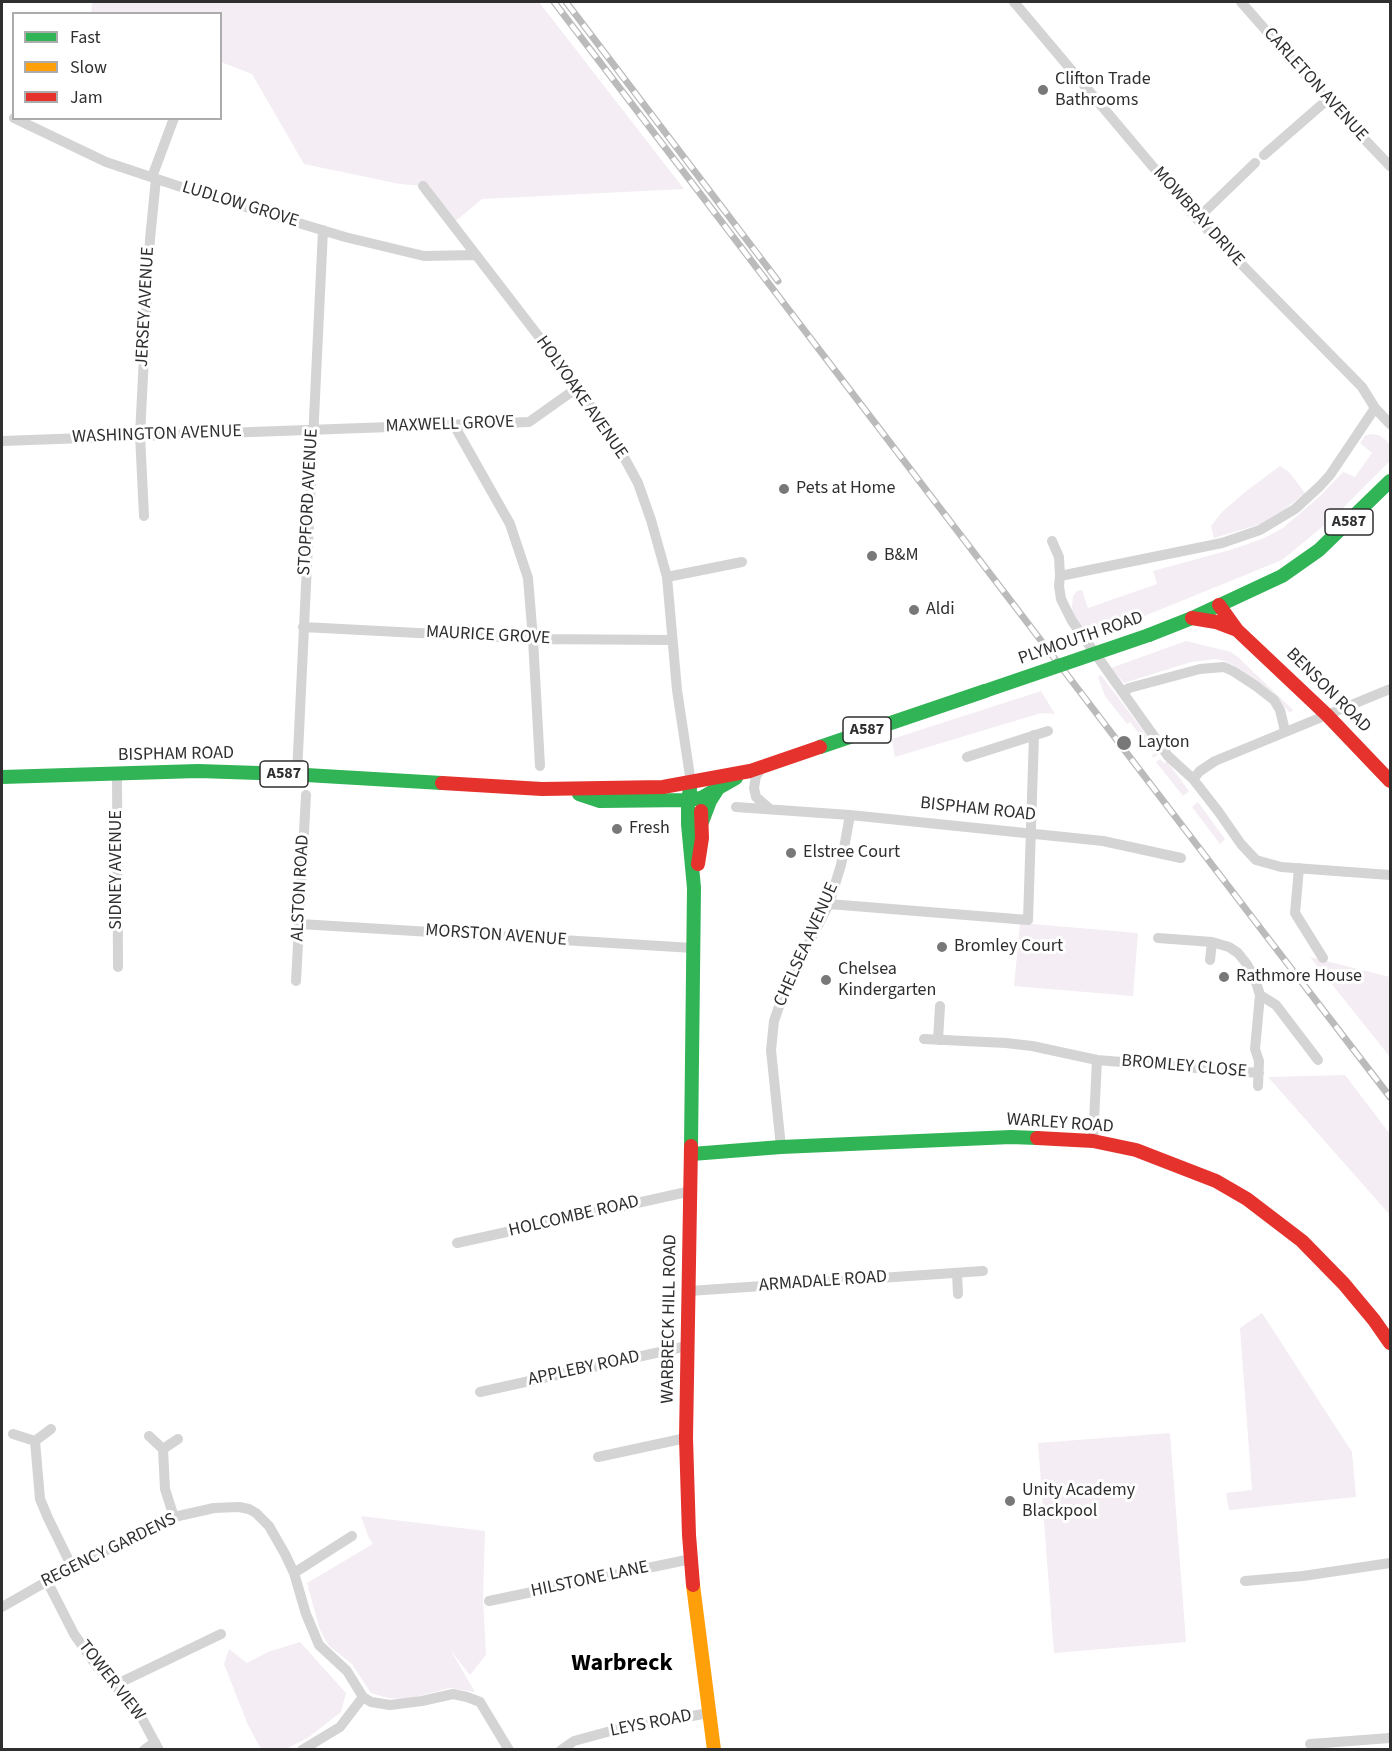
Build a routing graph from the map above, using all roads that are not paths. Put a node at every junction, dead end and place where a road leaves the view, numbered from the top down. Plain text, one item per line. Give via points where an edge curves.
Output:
1 (1014, 2) edge
2 (1241, 2) edge
3 (1327, 100) junction
4 (18, 120) edge
5 (173, 120) edge
6 (1264, 155) dead end
7 (1255, 163) dead end
8 (1390, 166) edge
9 (154, 178) junction
10 (423, 186) dead end
11 (1197, 219) junction
12 (323, 230) junction
13 (476, 255) junction
14 (577, 388) junction
15 (1375, 408) junction
16 (1390, 424) edge
17 (454, 425) junction
18 (313, 429) junction
19 (140, 435) junction
20 (2, 441) edge
21 (1390, 482) edge
22 (144, 516) dead end
23 (1052, 541) dead end
24 (742, 562) dead end
25 (1060, 576) junction
26 (667, 577) junction
27 (1219, 605) junction
28 (1192, 618) junction
29 (303, 627) junction
30 (1237, 630) junction
31 (533, 639) junction
32 (672, 640) junction
33 (1390, 689) edge
34 (1123, 693) junction
35 (1327, 715) junction
36 (1048, 730) dead end
37 (1285, 731) junction
38 (1034, 735) junction
39 (967, 757) dead end
40 (764, 765) junction
41 (540, 766) dead end
42 (750, 771) junction
43 (117, 773) junction
44 (297, 774) junction
45 (2, 777) edge
46 (1193, 779) junction
47 (1390, 781) edge
48 (692, 783) junction
49 (718, 789) junction
50 (567, 790) junction
51 (306, 795) dead end
52 (694, 799) junction
53 (736, 807) dead end
54 (771, 809) junction
55 (850, 815) junction
56 (702, 822) junction
57 (1029, 833) junction
58 (1181, 858) dead end
59 (1299, 868) junction
60 (1390, 875) edge
61 (694, 888) junction
62 (828, 904) junction
63 (300, 924) junction
64 (1158, 938) dead end
65 (1212, 942) junction
66 (693, 948) junction
67 (1323, 958) dead end
68 (1209, 960) dead end
69 (118, 967) dead end
70 (296, 981) dead end
71 (1260, 995) junction
72 (940, 1006) dead end
73 (924, 1039) dead end
74 (938, 1040) junction
75 (1096, 1060) junction
76 (1318, 1060) dead end
77 (1259, 1073) junction
78 (1258, 1086) dead end
79 (1093, 1141) junction
80 (782, 1147) junction
81 (692, 1154) junction
82 (692, 1191) junction
83 (457, 1243) dead end
84 (983, 1271) dead end
85 (957, 1273) junction
86 (689, 1291) junction
87 (958, 1294) dead end
88 (1390, 1343) edge
89 (687, 1346) junction
90 (480, 1392) dead end
91 (51, 1429) dead end
92 (13, 1434) dead end
93 (149, 1436) dead end
94 (686, 1438) junction
95 (178, 1439) dead end
96 (35, 1441) junction
97 (163, 1449) junction
98 (598, 1457) dead end
99 (174, 1517) junction
100 (352, 1536) dead end
101 (691, 1559) junction
102 (1390, 1563) edge
103 (72, 1567) junction
104 (294, 1573) junction
105 (47, 1581) junction
106 (1245, 1581) dead end
107 (489, 1601) dead end
108 (2, 1607) edge
109 (221, 1634) dead end
110 (115, 1685) junction
111 (363, 1697) junction
112 (709, 1713) junction
113 (1390, 1738) edge
114 (1310, 1744) dead end
115 (1368, 1744) edge
116 (157, 1746) edge
117 (144, 1749) edge
118 (302, 1749) edge
119 (508, 1749) edge
120 (561, 1749) edge
121 (714, 1749) edge

1 - 11 street, MOWBRAY DRIVE
2 - 3 street, CARLETON AVENUE
3 - 6 street
3 - 8 street, CARLETON AVENUE
4 - 9 street, LUDLOW GROVE via 106,162
5 - 9 street, JERSEY AVENUE
7 - 11 street
9 - 12 street, LUDLOW GROVE
9 - 19 street, JERSEY AVENUE
10 - 13 street, HOLYOAKE AVENUE
11 - 15 street, MOWBRAY DRIVE via 1362,387
12 - 13 street, LUDLOW GROVE via 424,256
12 - 18 street, STOPFORD AVENUE
13 - 14 street, HOLYOAKE AVENUE
14 - 17 street, MAXWELL GROVE via 529,422
14 - 26 street, HOLYOAKE AVENUE via 614,439 638,483
15 - 16 street, MOWBRAY DRIVE
15 - 25 street via 1330,475 1275,522 1222,543
17 - 18 street, MAXWELL GROVE
17 - 31 street via 510,524 528,578
18 - 19 street, WASHINGTON AVENUE
18 - 29 street, STOPFORD AVENUE
19 - 20 street, WASHINGTON AVENUE
19 - 22 street, JERSEY AVENUE
21 - 27 main road, PLYMOUTH ROAD / A587 via 1305,561
23 - 25 street via 1059,557
24 - 26 street
25 - 34 street via 1061,599 1072,621
26 - 32 street, HOLYOAKE AVENUE
27 - 28 main road, PLYMOUTH ROAD / A587
27 - 30 main road, BENSON ROAD
28 - 30 main road, BENSON ROAD via 1216,621
28 - 40 main road, PLYMOUTH ROAD / A587, bridge
29 - 31 street, MAURICE GROVE
29 - 44 street, STOPFORD AVENUE
30 - 35 main road, BENSON ROAD
31 - 32 street, MAURICE GROVE
31 - 41 street
32 - 48 street, HOLYOAKE AVENUE
33 - 35 street
34 - 37 street via 1200,669 1224,667 1274,700
34 - 46 street via 1168,756
35 - 37 street
35 - 47 main road, BENSON ROAD
36 - 38 street
37 - 46 street via 1215,760
38 - 39 street
38 - 57 street
40 - 42 main road, PLYMOUTH ROAD / A587
40 - 54 street via 754,788 756,797
42 - 48 main road, PLYMOUTH ROAD / A587
42 - 49 main road, PLYMOUTH ROAD / A587
43 - 44 main road, BISPHAM ROAD / A587
43 - 45 main road, BISPHAM ROAD / A587
43 - 69 street, SIDNEY AVENUE
44 - 50 main road, BISPHAM ROAD / A587
46 - 59 street via 1256,860
48 - 50 main road, BISPHAM ROAD / A587
48 - 52 main road, WARBRECK HILL ROAD
49 - 52 main road, PLYMOUTH ROAD / A587
49 - 56 main road
50 - 52 main road, BISPHAM ROAD / A587 via 600,801
51 - 63 street, ALSTON ROAD
52 - 56 main road, WARBRECK HILL ROAD
52 - 61 main road, WARBRECK HILL ROAD
53 - 54 street, BISPHAM ROAD
54 - 55 street, BISPHAM ROAD
55 - 57 street, BISPHAM ROAD
55 - 62 street, CHELSEA AVENUE via 841,866
56 - 61 main road, WARBRECK HILL ROAD
57 - 58 street, BISPHAM ROAD via 1103,841
57 - 62 street via 1028,920
59 - 60 street
59 - 67 street via 1295,913
61 - 66 main road, WARBRECK HILL ROAD
62 - 80 street, CHELSEA AVENUE via 785,989 774,1020 771,1050
63 - 66 street, MORSTON AVENUE
63 - 70 street, ALSTON ROAD
64 - 65 street
65 - 68 street
65 - 71 street via 1238,953 1254,976
66 - 81 main road, WARBRECK HILL ROAD
71 - 76 street via 1276,1005
71 - 77 street via 1255,1049
72 - 74 street
73 - 74 street, BROMLEY CLOSE
74 - 75 street, BROMLEY CLOSE via 1032,1046
75 - 77 street, BROMLEY CLOSE
75 - 79 street, BROMLEY CLOSE
77 - 78 street, BROMLEY CLOSE
79 - 80 main road, WARLEY ROAD via 1011,1137
79 - 88 main road, WARLEY ROAD via 1179,1165 1247,1199 1302,1241 1344,1284
80 - 81 main road, WARLEY ROAD
81 - 82 main road, WARBRECK HILL ROAD
82 - 83 street, HOLCOMBE ROAD
82 - 86 main road, WARBRECK HILL ROAD
84 - 85 street, ARMADALE ROAD
85 - 86 street, ARMADALE ROAD
85 - 87 street
86 - 89 main road, WARBRECK HILL ROAD
89 - 90 street, APPLEBY ROAD
89 - 94 main road, WARBRECK HILL ROAD
91 - 96 street
92 - 96 street
93 - 97 street
94 - 98 street
94 - 101 main road, WARBRECK HILL ROAD
95 - 97 street
96 - 103 street via 40,1498
97 - 99 street via 165,1489
99 - 103 street, REGENCY GARDENS
99 - 104 street, REGENCY GARDENS via 214,1508 249,1509 269,1526
100 - 104 street
101 - 107 street, HILSTONE LANE
101 - 112 main road, WARBRECK HILL ROAD
102 - 106 street
103 - 105 street, REGENCY GARDENS
104 - 111 street, REGENCY GARDENS via 319,1645 346,1671
105 - 108 street, REGENCY GARDENS
105 - 110 street, TOWER VIEW via 74,1634
109 - 110 street
110 - 116 street, TOWER VIEW via 137,1709
111 - 118 street via 340,1727
111 - 119 street via 390,1705 453,1694 467,1696 480,1702
112 - 120 street, LEYS ROAD via 618,1729 574,1741
112 - 121 main road, WARBRECK HILL ROAD
113 - 115 street
114 - 115 street
116 - 117 street

